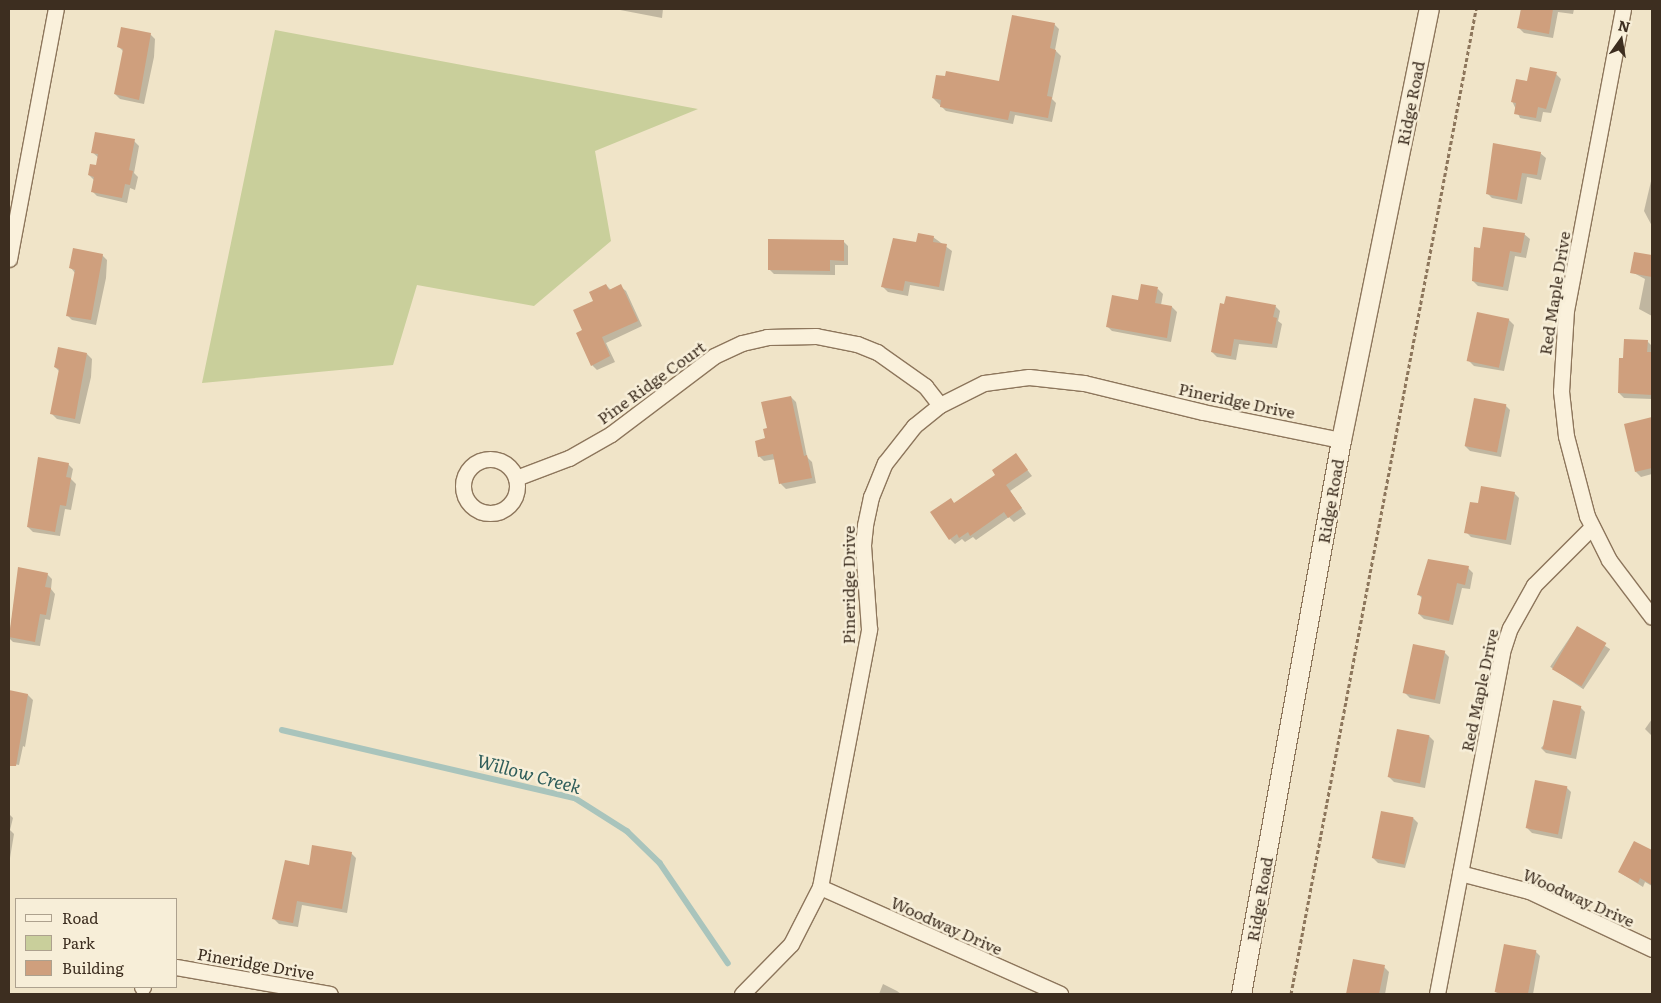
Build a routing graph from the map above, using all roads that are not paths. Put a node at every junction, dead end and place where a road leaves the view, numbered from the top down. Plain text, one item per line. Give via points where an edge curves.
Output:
1 (56, 9) edge
2 (1429, 9) edge
3 (1623, 9) edge
4 (9, 259) edge
5 (940, 405) junction
6 (1341, 440) junction
7 (516, 478) dead end
8 (1592, 527) junction
9 (1652, 616) edge
10 (1460, 873) junction
11 (820, 887) junction
12 (1652, 949) edge
13 (178, 967) edge
14 (330, 994) edge
15 (742, 994) edge
16 (1060, 994) edge
17 (1241, 994) edge
18 (1437, 994) edge

1 - 4 street
2 - 6 street, Ridge Road
3 - 8 street, Red Maple Drive via 1561,346 1566,436
5 - 6 street, Pineridge Drive via 984,383 1029,377 1076,382
5 - 7 street, Pine Ridge Court via 925,386 870,349 816,336 766,337 742,343 714,356 612,434 569,458
5 - 11 street, Pineridge Drive via 914,426 894,449 871,497 863,545 869,629
6 - 17 street, Ridge Road
8 - 9 street via 1609,560
8 - 10 street, Red Maple Drive via 1534,585 1510,628
10 - 12 street, Woodway Drive via 1529,891
10 - 18 street, Red Maple Drive
11 - 15 street, Pineridge Drive via 791,944
11 - 16 street, Woodway Drive
13 - 14 street, Pineridge Drive

